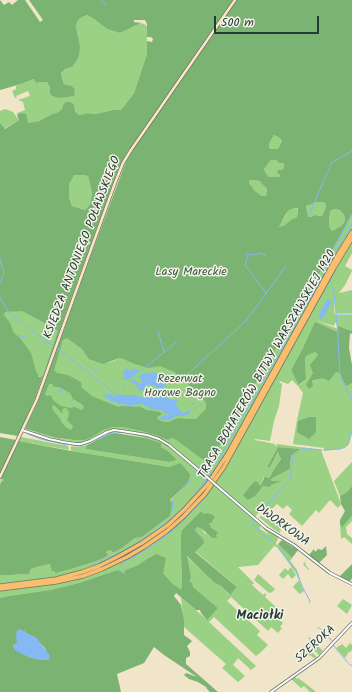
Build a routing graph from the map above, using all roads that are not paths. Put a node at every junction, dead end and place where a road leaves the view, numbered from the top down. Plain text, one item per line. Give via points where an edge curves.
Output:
1 (235, 0) edge
2 (352, 232) edge
3 (352, 238) edge
4 (22, 430) junction
5 (0, 477) edge
6 (352, 584) edge
7 (0, 585) edge
8 (0, 590) edge
9 (352, 623) edge
10 (270, 692) edge

1 - 4 main road, KSIĘDZA ANTONIEGO POŁAWSKIEGO via 123,163 41,388
2 - 7 highway, TRASA BOHATERÓW BITWY WARSZAWSKIEJ 1920 via 227,455 211,480 192,502 150,538 108,562 88,570 39,582
3 - 8 highway, TRASA BOHATERÓW BITWY WARSZAWSKIEJ 1920 via 227,460 205,494 183,517 150,543 106,567 83,576 56,582
4 - 5 main road, KSIĘDZA ANTONIEGO POŁAWSKIEGO
4 - 6 street, DWORKOWA, bridge via 48,439 76,444 90,441 114,430 159,439 266,528 294,545 330,573
9 - 10 street, SZEROKA via 319,658

